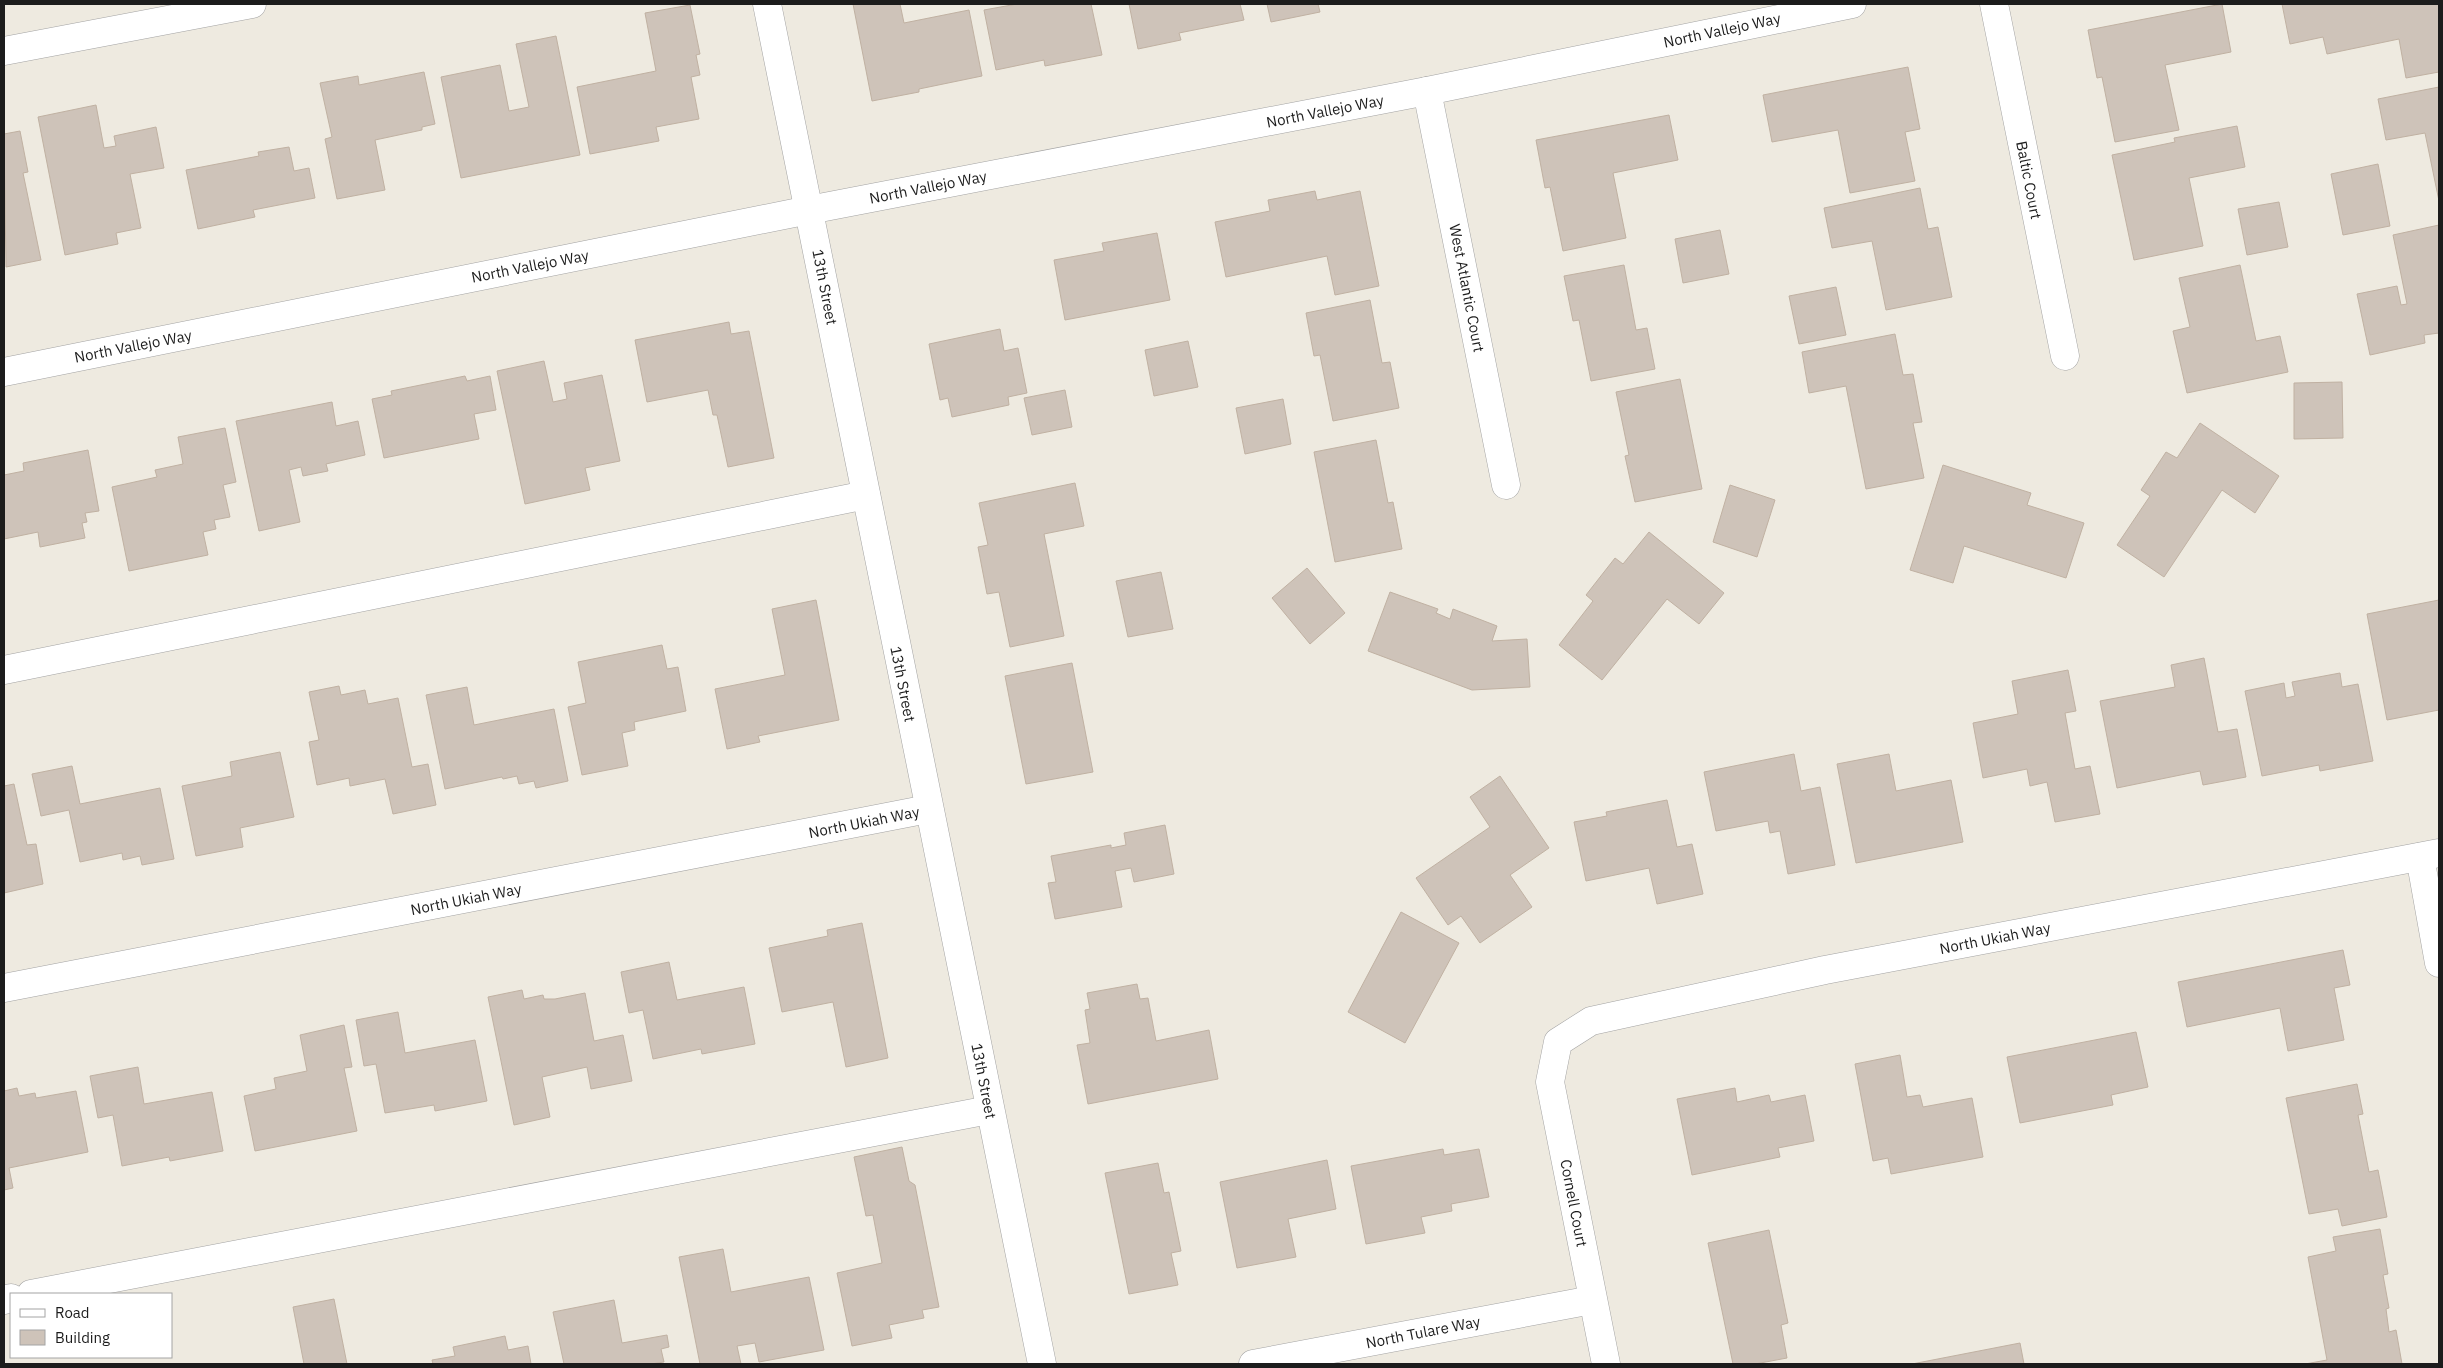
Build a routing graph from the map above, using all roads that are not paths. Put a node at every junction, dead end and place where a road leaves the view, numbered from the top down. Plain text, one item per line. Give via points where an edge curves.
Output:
1 (252, 4) edge
2 (767, 4) edge
3 (1852, 4) edge
4 (1994, 4) edge
5 (4, 51) edge
6 (1428, 91) junction
7 (809, 210) junction
8 (2065, 356) dead end
9 (4, 372) edge
10 (1506, 485) dead end
11 (866, 495) junction
12 (4, 670) edge
13 (928, 809) junction
14 (2430, 855) edge
15 (2439, 964) edge
16 (4, 988) edge
17 (1558, 1042) joint
18 (990, 1110) junction
19 (36, 1293) edge
20 (1592, 1300) junction
21 (1042, 1364) edge
22 (1253, 1364) edge
23 (1606, 1364) edge

1 - 5 street
2 - 7 street, 13th Street
3 - 6 street, North Vallejo Way
4 - 8 street, Baltic Court
6 - 7 street, North Vallejo Way
6 - 10 street, West Atlantic Court
7 - 9 street, North Vallejo Way
7 - 11 street, 13th Street
11 - 12 street
11 - 13 street, 13th Street
13 - 16 street, North Ukiah Way
13 - 18 street, 13th Street
14 - 15 street
14 - 17 street, North Ukiah Way via 1825,970 1591,1021
17 - 20 street, Cornell Court via 1550,1082
18 - 19 street
18 - 21 street, 13th Street
20 - 22 street, North Tulare Way
20 - 23 street, Cornell Court

